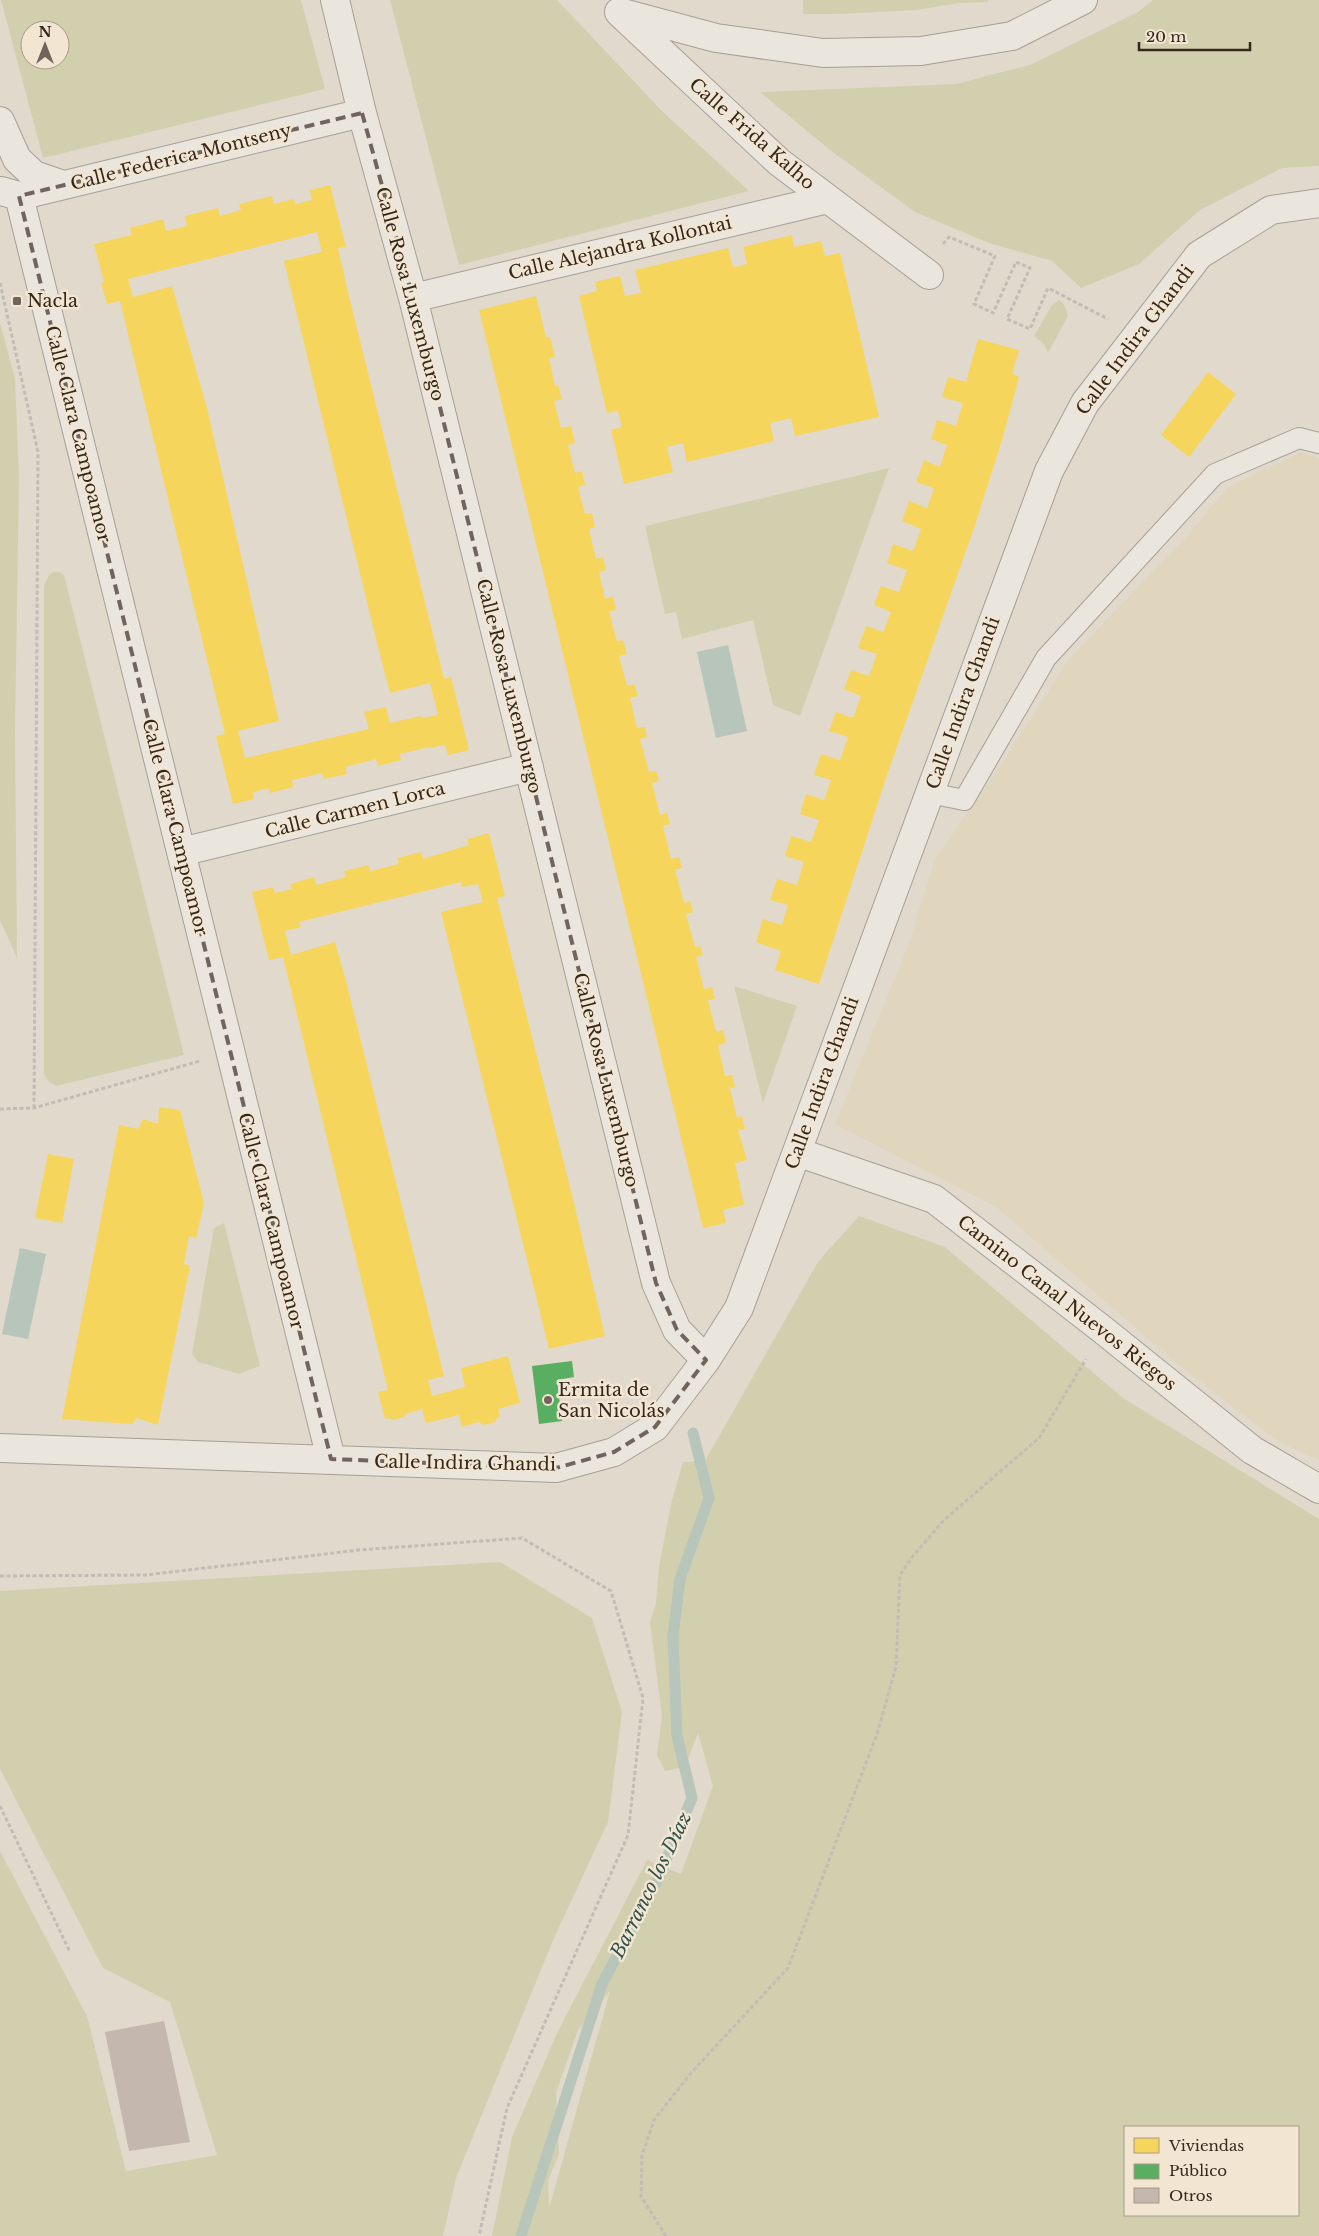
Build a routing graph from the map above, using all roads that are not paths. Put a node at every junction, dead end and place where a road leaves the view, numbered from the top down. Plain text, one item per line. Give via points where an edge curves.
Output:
1 (335, 0) edge
2 (1083, 0) edge
3 (613, 6) edge
4 (362, 113) junction
5 (0, 122) edge
6 (63, 185) junction
7 (6, 199) edge
8 (828, 199) junction
9 (1319, 203) edge
10 (925, 272) road end
11 (413, 298) junction
12 (1319, 443) edge
13 (529, 768) junction
14 (930, 793) junction
15 (181, 852) junction
16 (797, 1152) junction
17 (706, 1360) junction
18 (0, 1448) edge
19 (330, 1459) junction
20 (1319, 1489) edge

1 - 4 street, Calle Rosa Luxemburgo
2 - 3 street via 1012,36 921,51 823,53 716,38
3 - 8 street, Calle Frida Kalho via 779,162
4 - 6 street, Calle Federica Montseny
4 - 11 street, Calle Rosa Luxemburgo
5 - 6 street via 17,159 34,175
6 - 7 street, Calle Federica Montseny
7 - 15 street, Calle Clara Campoamor via 31,246
8 - 10 street, Calle Frida Kalho
8 - 11 street, Calle Alejandra Kollontai
9 - 14 street, Calle Indira Ghandi via 1271,210 1199,254 1085,403 1049,471
11 - 13 street, Calle Rosa Luxemburgo
12 - 14 lane via 1299,438 1215,474 1046,658 964,800
13 - 15 street, Calle Carmen Lorca
13 - 17 street, Calle Rosa Luxemburgo via 656,1283 676,1330
14 - 16 street, Calle Indira Ghandi
15 - 19 street, Calle Clara Campoamor
16 - 17 street, Calle Indira Ghandi via 739,1308
16 - 20 street, Camino Canal Nuevos Riegos via 934,1199 1252,1450
17 - 19 street, Calle Indira Ghandi via 655,1426 614,1452 556,1468
18 - 19 street, Calle Indira Ghandi

